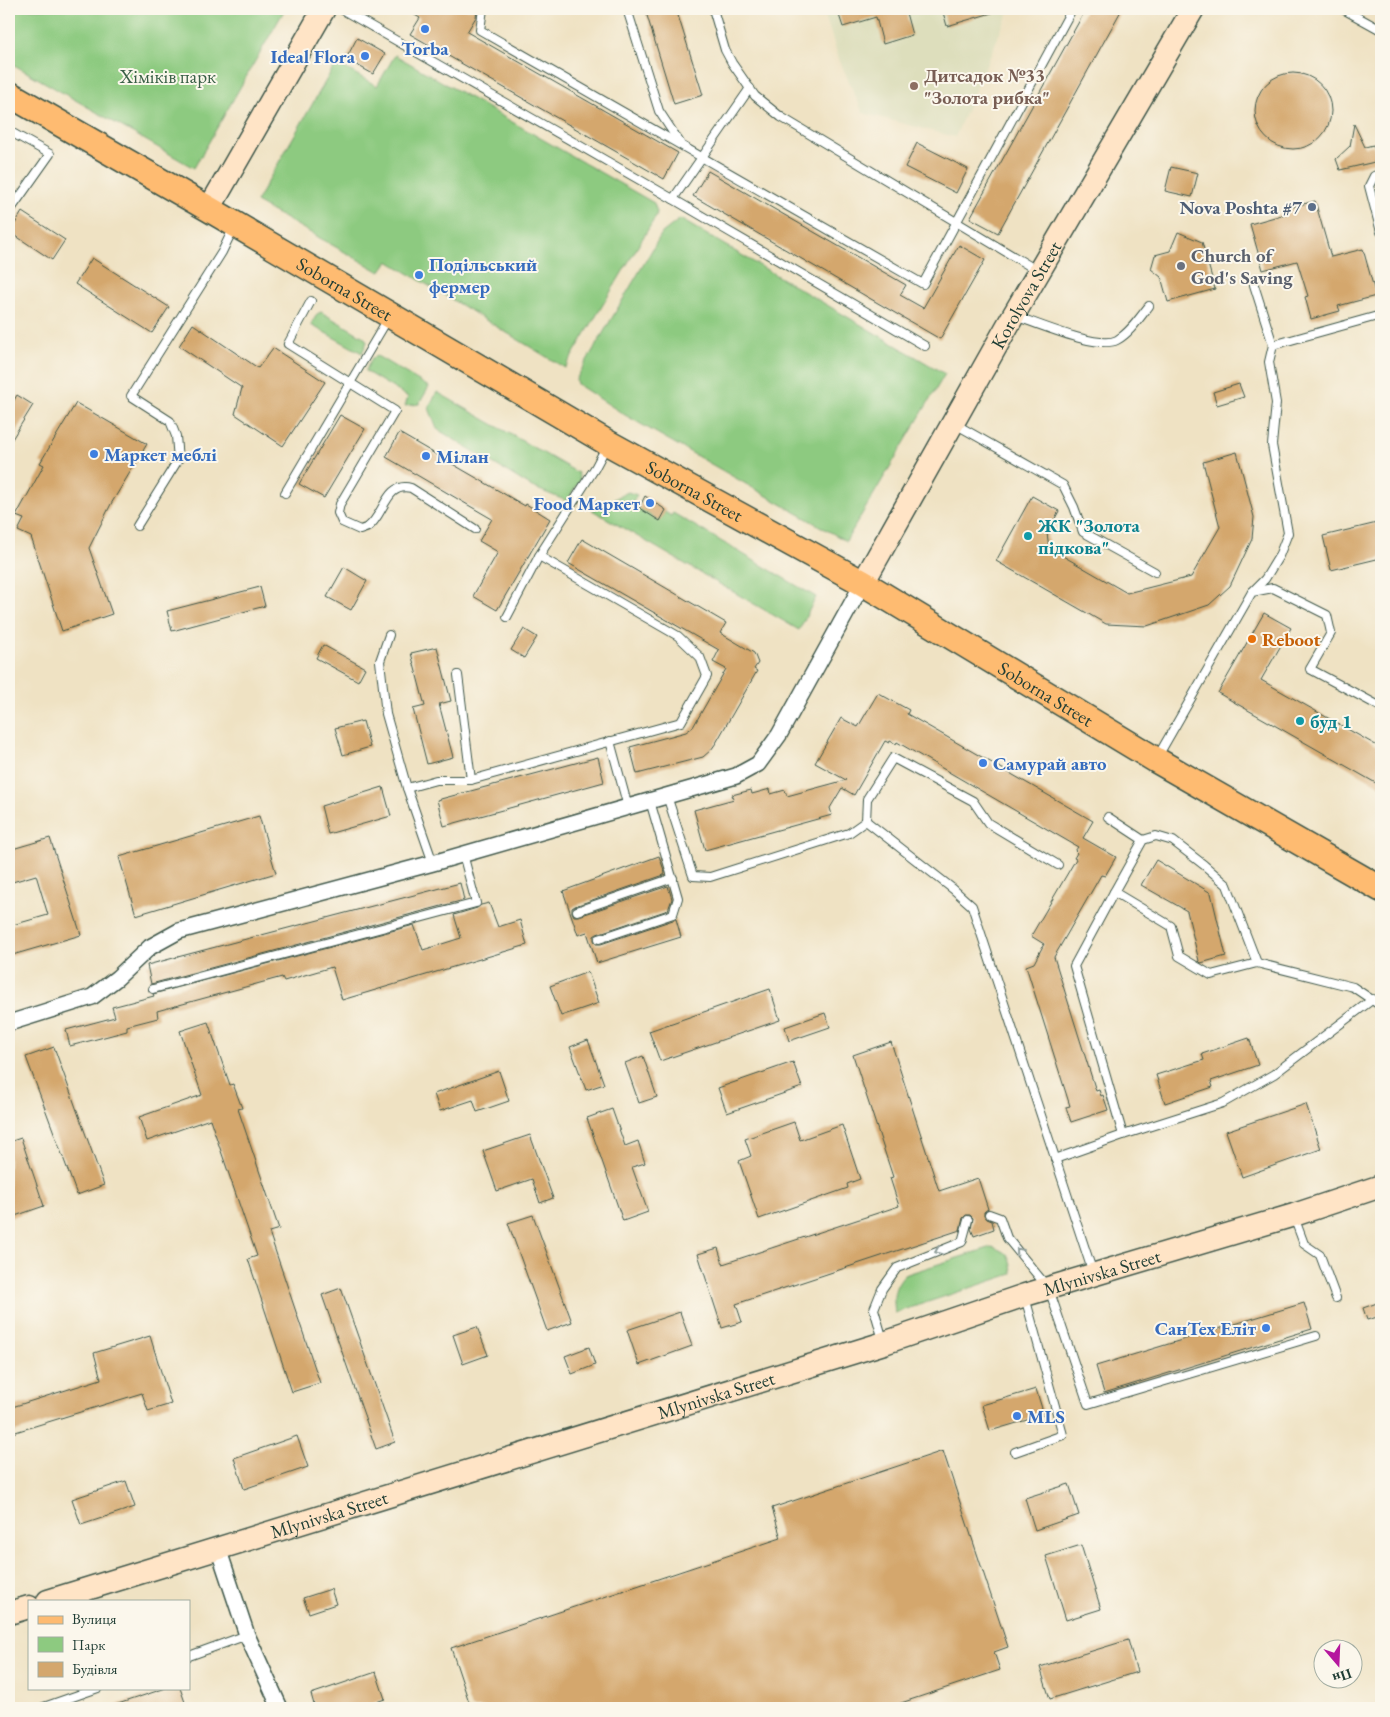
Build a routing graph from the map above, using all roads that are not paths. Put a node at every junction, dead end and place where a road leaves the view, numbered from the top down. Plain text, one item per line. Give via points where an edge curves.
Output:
1 (324, 9) edge
2 (341, 9) edge
3 (483, 9) edge
4 (627, 9) edge
5 (713, 9) edge
6 (1072, 9) edge
7 (1193, 9) edge
8 (1343, 9) edge
9 (1381, 30) edge
10 (750, 88) junction
11 (9, 94) edge
12 (9, 131) edge
13 (682, 146) junction
14 (703, 158) junction
15 (1381, 173) edge
16 (674, 199) junction
17 (209, 209) junction
18 (9, 212) edge
19 (958, 223) junction
20 (235, 226) junction
21 (1381, 232) edge
22 (1040, 272) junction
23 (1254, 285) dead end
24 (311, 301) dead end
25 (1149, 306) dead end
26 (1381, 315) edge
27 (390, 316) junction
28 (1013, 316) junction
29 (1272, 345) junction
30 (925, 346) dead end
31 (351, 384) junction
32 (954, 423) junction
33 (608, 443) junction
34 (285, 493) dead end
35 (137, 526) dead end
36 (475, 528) dead end
37 (539, 556) junction
38 (1155, 572) dead end
39 (863, 583) junction
40 (1252, 592) junction
41 (507, 617) dead end
42 (389, 634) dead end
43 (458, 675) dead end
44 (1381, 707) edge
45 (610, 741) junction
46 (1156, 760) junction
47 (471, 780) junction
48 (407, 788) junction
49 (667, 796) junction
50 (650, 801) junction
51 (628, 807) junction
52 (1108, 817) dead end
53 (866, 821) junction
54 (1143, 840) junction
55 (463, 854) junction
56 (433, 863) junction
57 (1058, 865) dead end
58 (673, 878) junction
59 (1381, 889) edge
60 (1114, 892) junction
61 (577, 911) dead end
62 (599, 939) dead end
63 (1257, 963) junction
64 (153, 989) dead end
65 (1373, 999) junction
66 (1381, 1006) edge
67 (9, 1023) edge
68 (1123, 1135) junction
69 (1055, 1159) junction
70 (1381, 1186) edge
71 (990, 1214) dead end
72 (1294, 1215) junction
73 (968, 1220) dead end
74 (1094, 1275) junction
75 (1049, 1289) junction
76 (1024, 1296) junction
77 (1336, 1298) dead end
78 (1316, 1336) dead end
79 (884, 1343) junction
80 (1015, 1452) dead end
81 (218, 1548) junction
82 (51, 1600) edge
83 (28, 1607) edge
84 (9, 1613) edge
85 (248, 1635) junction
86 (190, 1656) edge
87 (93, 1690) edge
88 (52, 1706) edge
89 (41, 1708) edge
90 (280, 1708) edge

1 - 17 main road
2 - 16 lane
3 - 13 lane via 480,30
4 - 13 lane via 659,111
5 - 10 lane via 725,50
6 - 19 lane
7 - 22 main road, Korolyova Street
8 - 9 lane
10 - 14 lane
10 - 19 lane via 781,117
11 - 17 main road, Soborna Street
12 - 18 lane via 50,154
13 - 14 lane
14 - 16 lane
14 - 19 lane via 923,284
15 - 21 lane via 1374,176 1369,186
16 - 30 lane
17 - 20 main road, Soborna Street
19 - 22 lane
20 - 27 main road, Soborna Street
20 - 35 lane via 131,396 170,421 176,436 178,460
22 - 28 main road, Korolyova Street
23 - 29 lane
24 - 31 lane via 288,344
25 - 28 lane via 1125,335 1114,342 1075,337
26 - 29 lane
27 - 31 lane
27 - 33 main road, Soborna Street
28 - 32 main road, Korolyova Street
29 - 40 lane via 1269,362 1276,403 1272,445 1288,533 1265,579
31 - 34 lane
31 - 36 lane via 395,411 340,504 338,513 342,522 360,530 368,527 393,491 405,486
32 - 38 lane via 1063,485 1083,532
32 - 39 main road, Korolyova Street
33 - 37 lane
33 - 39 main road, Soborna Street
37 - 41 lane
37 - 45 lane via 678,636 700,657 707,676 681,722
39 - 46 main road, Soborna Street
39 - 49 street via 779,735 758,764 736,776
40 - 44 lane via 1273,588 1327,614 1331,633 1310,669
40 - 46 lane
42 - 48 lane via 380,661 382,686 386,714
43 - 47 lane
45 - 47 lane
45 - 51 lane
46 - 59 main road, Soborna Street
47 - 48 lane via 436,780
48 - 56 lane
49 - 50 street
49 - 53 lane via 693,876 710,877 849,833
50 - 51 street
50 - 58 lane
51 - 55 street
52 - 54 lane
53 - 57 lane via 867,799 893,758 973,800 988,822
53 - 69 lane via 972,906
54 - 60 lane
54 - 63 lane via 1156,836 1173,841 1227,885
55 - 56 street
55 - 64 lane via 476,903
56 - 67 street via 179,931 150,947 92,998
58 - 61 lane
58 - 62 lane via 678,898 674,914
60 - 63 lane via 1171,926 1179,956 1211,975
60 - 68 lane via 1074,966
63 - 65 lane via 1353,987
65 - 66 lane
65 - 68 lane via 1274,1074 1222,1103
68 - 69 lane
69 - 74 lane
70 - 72 main road, Mlynivska Street
75 -> 71 lane via 1007,1238 1000,1218
72 - 74 main road, Mlynivska Street
72 - 77 lane via 1304,1244 1320,1255
73 -> 79 lane via 962,1242 897,1268 882,1289 874,1309
74 - 75 main road, Mlynivska Street
75 - 76 main road, Mlynivska Street
75 - 78 lane via 1088,1404
76 - 79 main road, Mlynivska Street
76 - 80 lane via 1063,1435
79 - 81 main road, Mlynivska Street
81 - 82 main road, Mlynivska Street
81 - 85 street
83 - 84 main road
85 - 86 lane
85 - 90 street
87 - 88 lane
88 - 89 lane

